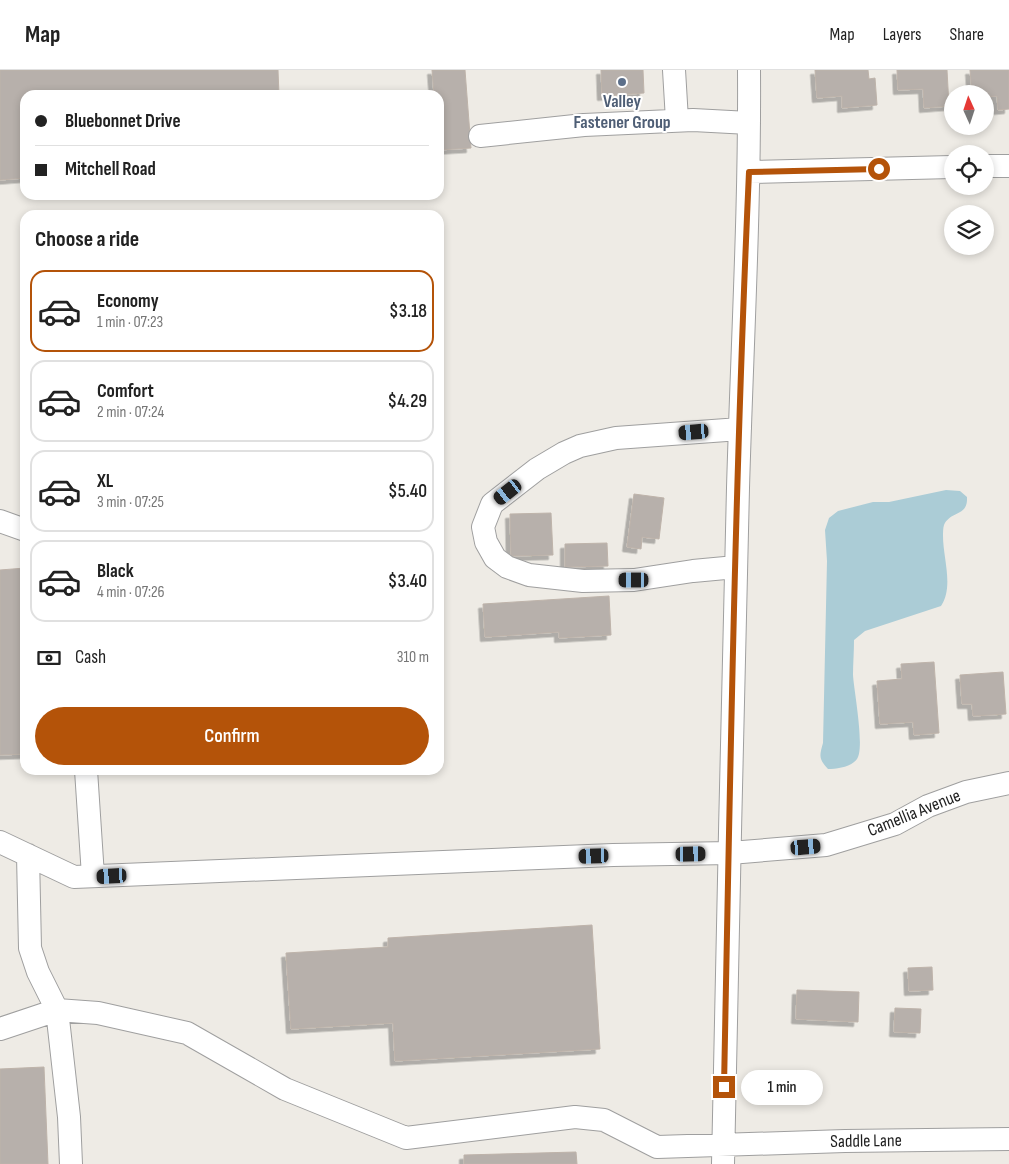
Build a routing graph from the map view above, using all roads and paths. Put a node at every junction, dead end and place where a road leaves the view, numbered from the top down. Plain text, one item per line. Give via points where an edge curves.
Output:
1 (674, 70) edge
2 (749, 70) edge
3 (677, 120) junction
4 (749, 123) junction
5 (480, 136) dead end
6 (994, 166) edge
7 (1009, 166) edge
8 (944, 167) edge
9 (749, 172) junction
10 (740, 428) junction
11 (0, 521) edge
12 (20, 528) edge
13 (736, 567) junction
14 (86, 775) edge
15 (1009, 783) edge
16 (0, 842) edge
17 (730, 853) junction
18 (28, 856) junction
19 (93, 876) junction
20 (57, 1010) junction
21 (0, 1030) edge
22 (1009, 1139) edge
23 (723, 1154) edge
24 (71, 1164) edge

1 - 3 street
2 - 4 street
3 - 4 street
3 - 5 street via 584,124
4 - 9 street
6 - 7 street
8 - 9 street
9 - 10 street
10 - 13 street
10 - 13 street via 616,438 580,446 537,469 492,504 483,527 486,542 495,558 507,567 529,575 634,580
11 - 12 street
13 - 17 street
14 - 19 street
15 - 17 street, Camellia Avenue via 966,792 928,806 895,824 826,845
16 - 18 street, Camellia Avenue
17 - 19 street, Camellia Avenue
17 - 23 street
18 - 19 street, Camellia Avenue via 74,877
18 - 20 street via 30,948
20 - 21 street
20 - 23 street, Saddle Lane via 98,1013 187,1034 285,1089 406,1138 575,1117 604,1120 657,1147
20 - 24 street
22 - 23 street, Saddle Lane via 845,1141

